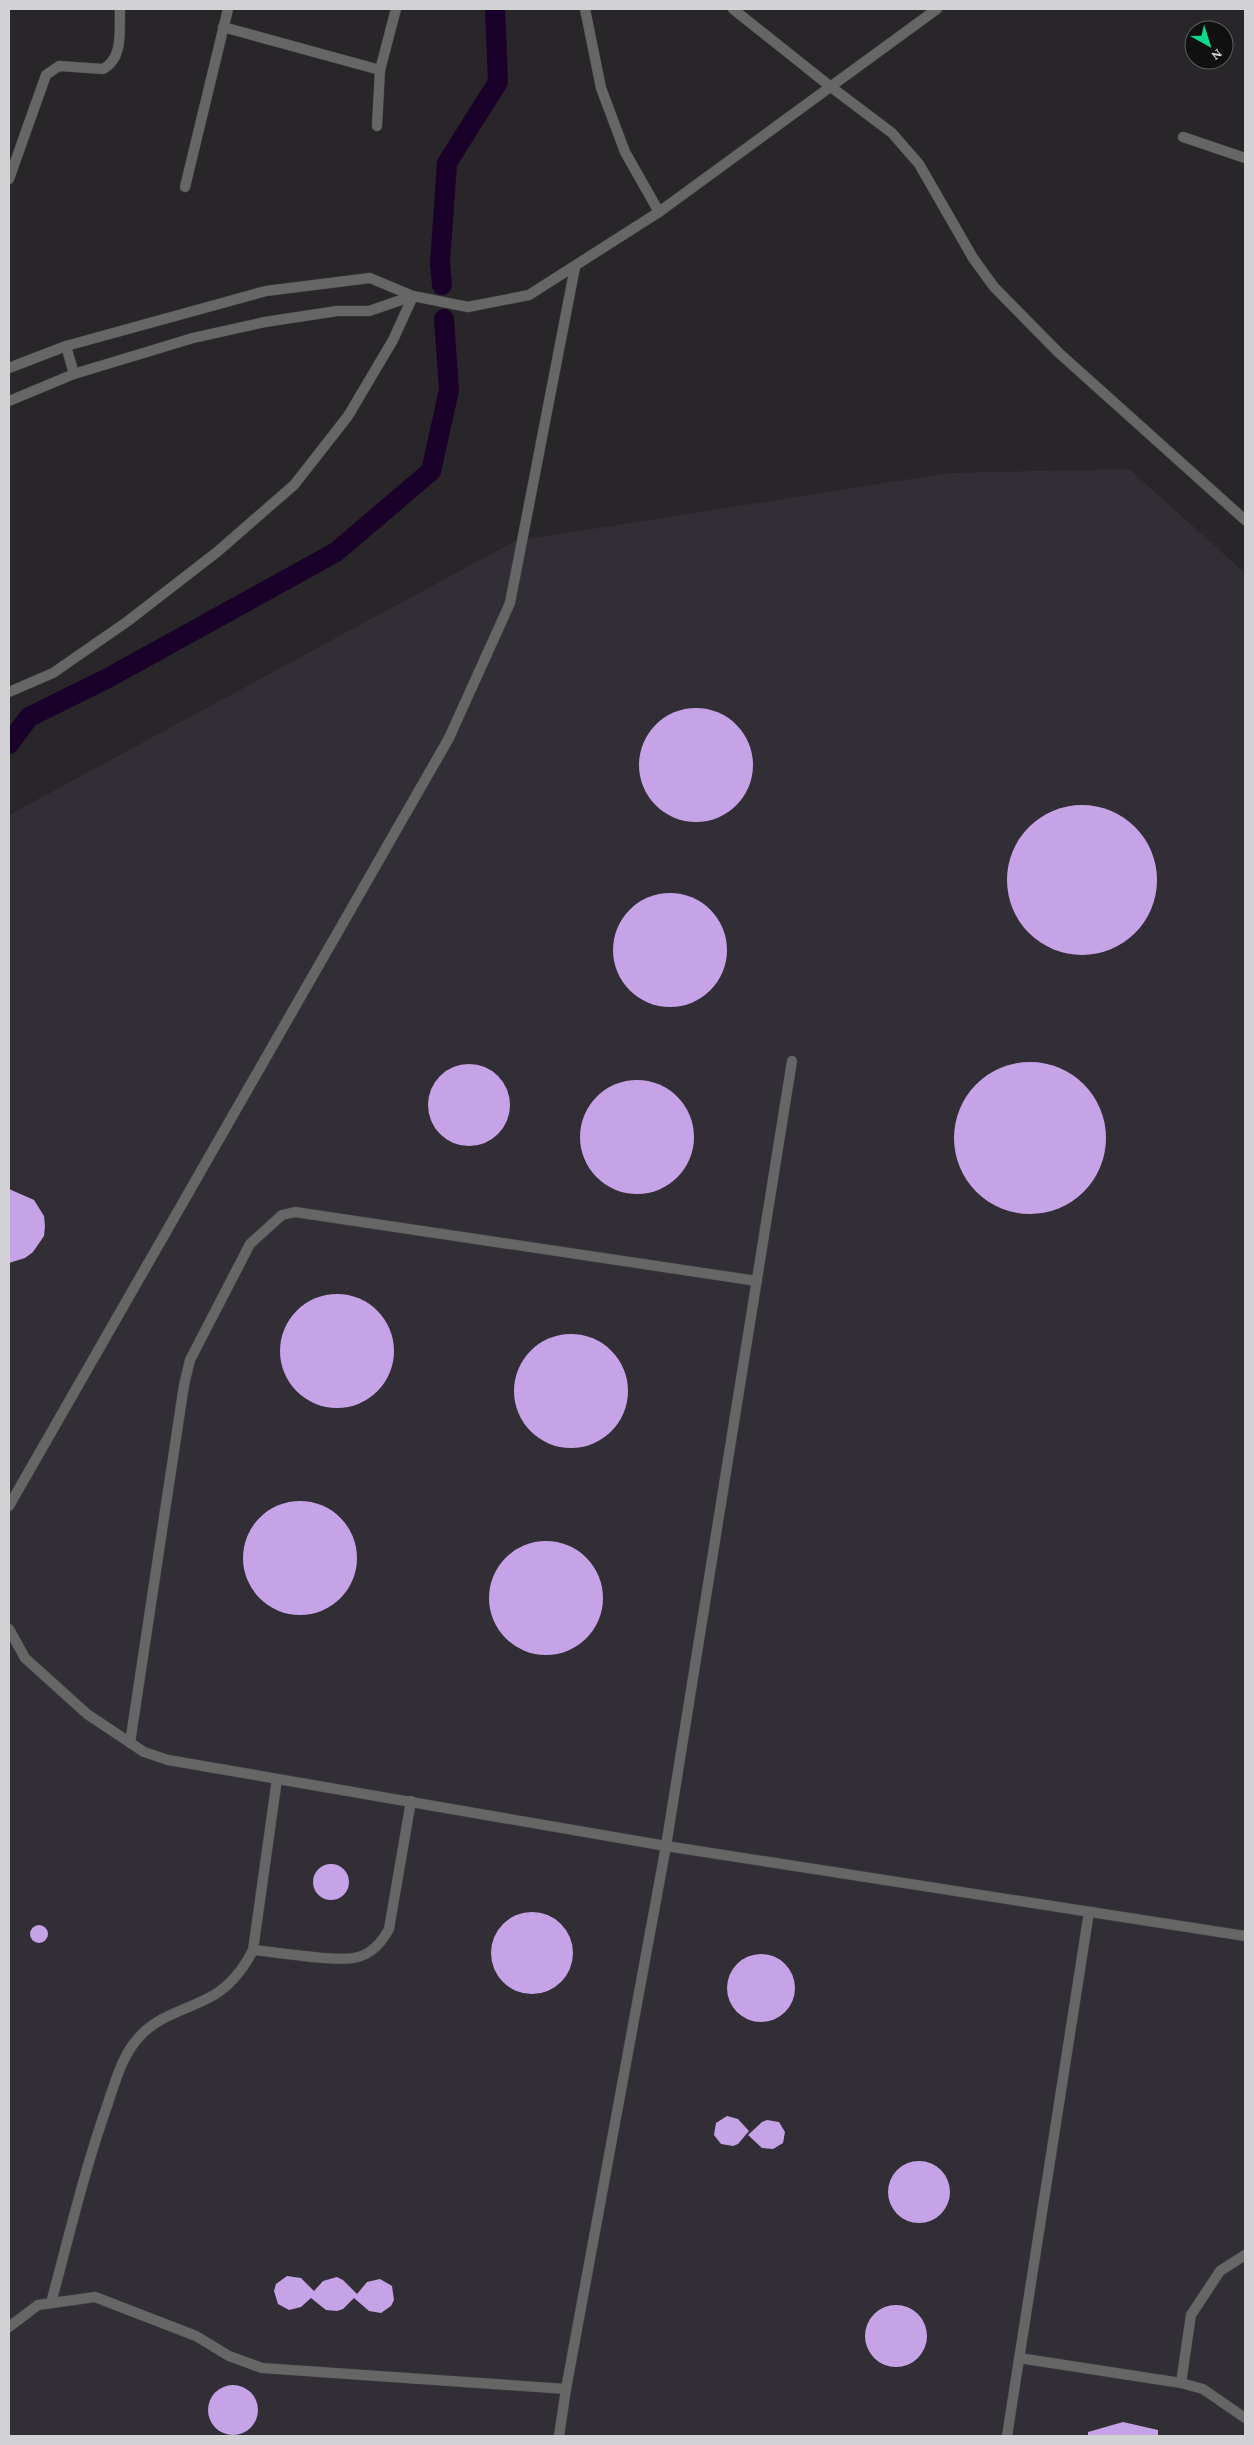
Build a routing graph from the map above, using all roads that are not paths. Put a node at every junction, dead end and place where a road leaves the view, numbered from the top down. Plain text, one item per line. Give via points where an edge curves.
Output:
1 (120, 9) edge
2 (228, 9) edge
3 (396, 9) edge
4 (584, 9) edge
5 (733, 9) edge
6 (937, 9) edge
7 (223, 27) junction
8 (380, 70) junction
9 (831, 87) junction
10 (377, 126) dead end
11 (1183, 137) dead end
12 (1245, 158) edge
13 (9, 179) edge
14 (185, 187) dead end
15 (659, 212) junction
16 (575, 267) junction
17 (413, 296) junction
18 (66, 346) junction
19 (9, 368) edge
20 (74, 374) junction
21 (9, 401) edge
22 (1245, 520) edge
23 (9, 692) edge
24 (792, 1061) dead end
25 (757, 1281) junction
26 (9, 1506) edge
27 (9, 1630) edge
28 (130, 1743) junction
29 (277, 1779) junction
30 (411, 1802) junction
31 (666, 1846) junction
32 (1089, 1912) junction
33 (1245, 1936) edge
34 (253, 1950) junction
35 (1245, 2255) edge
36 (51, 2303) junction
37 (9, 2327) edge
38 (1019, 2358) junction
39 (1181, 2383) junction
40 (566, 2389) junction
41 (1245, 2418) edge
42 (559, 2436) edge
43 (1007, 2436) edge

1 - 13 street via 117,55 109,66 103,69 59,66 46,75
2 - 7 street
3 - 8 street
4 - 15 street via 604,96 625,152
5 - 9 street
6 - 9 street
7 - 8 street
7 - 14 street
8 - 10 street
9 - 15 street
9 - 22 street via 878,120 919,164 972,258 994,287 1059,353
11 - 12 street
15 - 16 street
16 - 17 street via 529,295 468,307
16 - 26 street via 510,603 449,738
17 - 18 street via 370,278 266,290
17 - 20 street via 369,312 336,311 274,320 193,338
17 - 23 street via 393,340 348,416 294,485 217,552 128,621 52,673
18 - 19 street
18 - 20 street
20 - 21 street
24 - 25 street
25 - 28 street via 295,1212 282,1216 250,1244 190,1360
25 - 31 street
27 - 28 street via 25,1658 87,1714
28 - 29 street via 168,1760
29 - 30 street
29 - 34 street
30 - 31 street
30 - 34 street via 389,1929 372,1951 358,1958 343,1959
31 - 32 street
31 - 40 street
32 - 33 street
32 - 38 street
34 - 36 street via 244,1968 229,1984 161,2020 141,2035 127,2053 93,2144
35 - 39 street via 1220,2271 1191,2315
36 - 37 street via 38,2305
36 - 40 street via 95,2297 196,2336 229,2356 262,2368
38 - 39 street
38 - 43 street
39 - 41 street via 1203,2389
40 - 42 street

